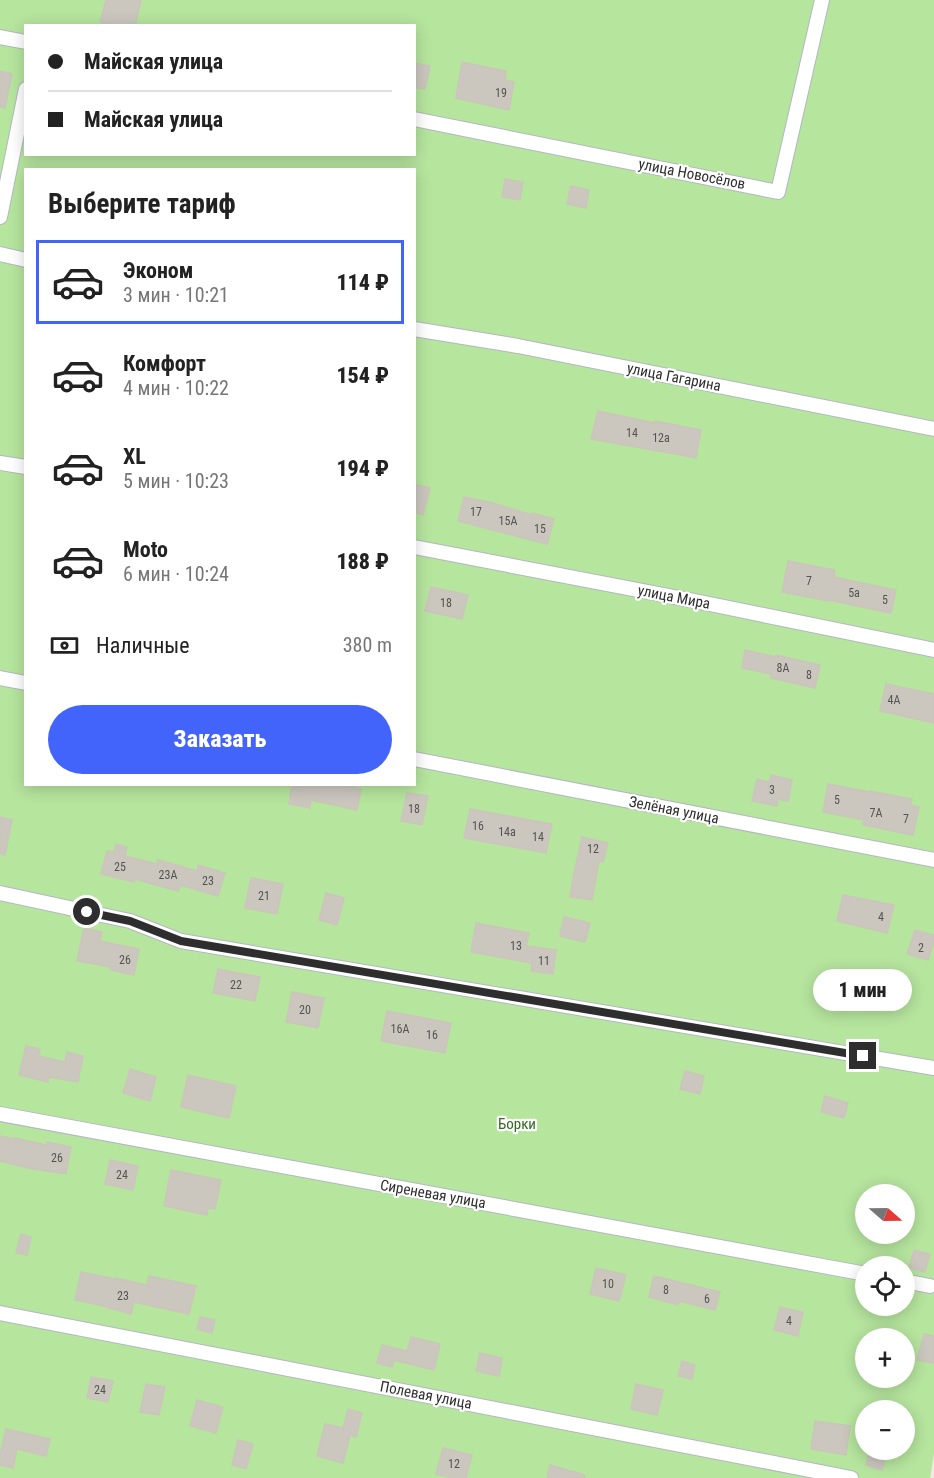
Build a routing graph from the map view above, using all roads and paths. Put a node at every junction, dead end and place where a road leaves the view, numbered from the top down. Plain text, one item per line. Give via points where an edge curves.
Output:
1 (822, 0) edge
2 (0, 37) edge
3 (24, 42) edge
4 (24, 99) edge
5 (416, 119) edge
6 (0, 217) edge
7 (0, 254) edge
8 (24, 260) edge
9 (416, 329) edge
10 (934, 429) edge
11 (0, 463) edge
12 (24, 468) edge
13 (416, 547) edge
14 (934, 650) edge
15 (0, 678) edge
16 (24, 683) edge
17 (416, 759) edge
18 (934, 860) edge
19 (0, 893) edge
20 (934, 1068) edge
21 (0, 1114) edge
22 (855, 1272) edge
23 (915, 1283) edge
24 (930, 1286) dead end
25 (0, 1313) edge
26 (851, 1478) edge

1 - 5 street, улица Новосёлов via 778,192
2 - 3 street
4 - 6 street
7 - 8 street
9 - 10 street, улица Гагарина
11 - 12 street
13 - 14 street, улица Мира
15 - 16 street
17 - 18 street, Зелёная улица
19 - 20 street via 130,921 181,941
21 - 22 street, Сиреневая улица
23 - 24 street
25 - 26 street, Полевая улица

